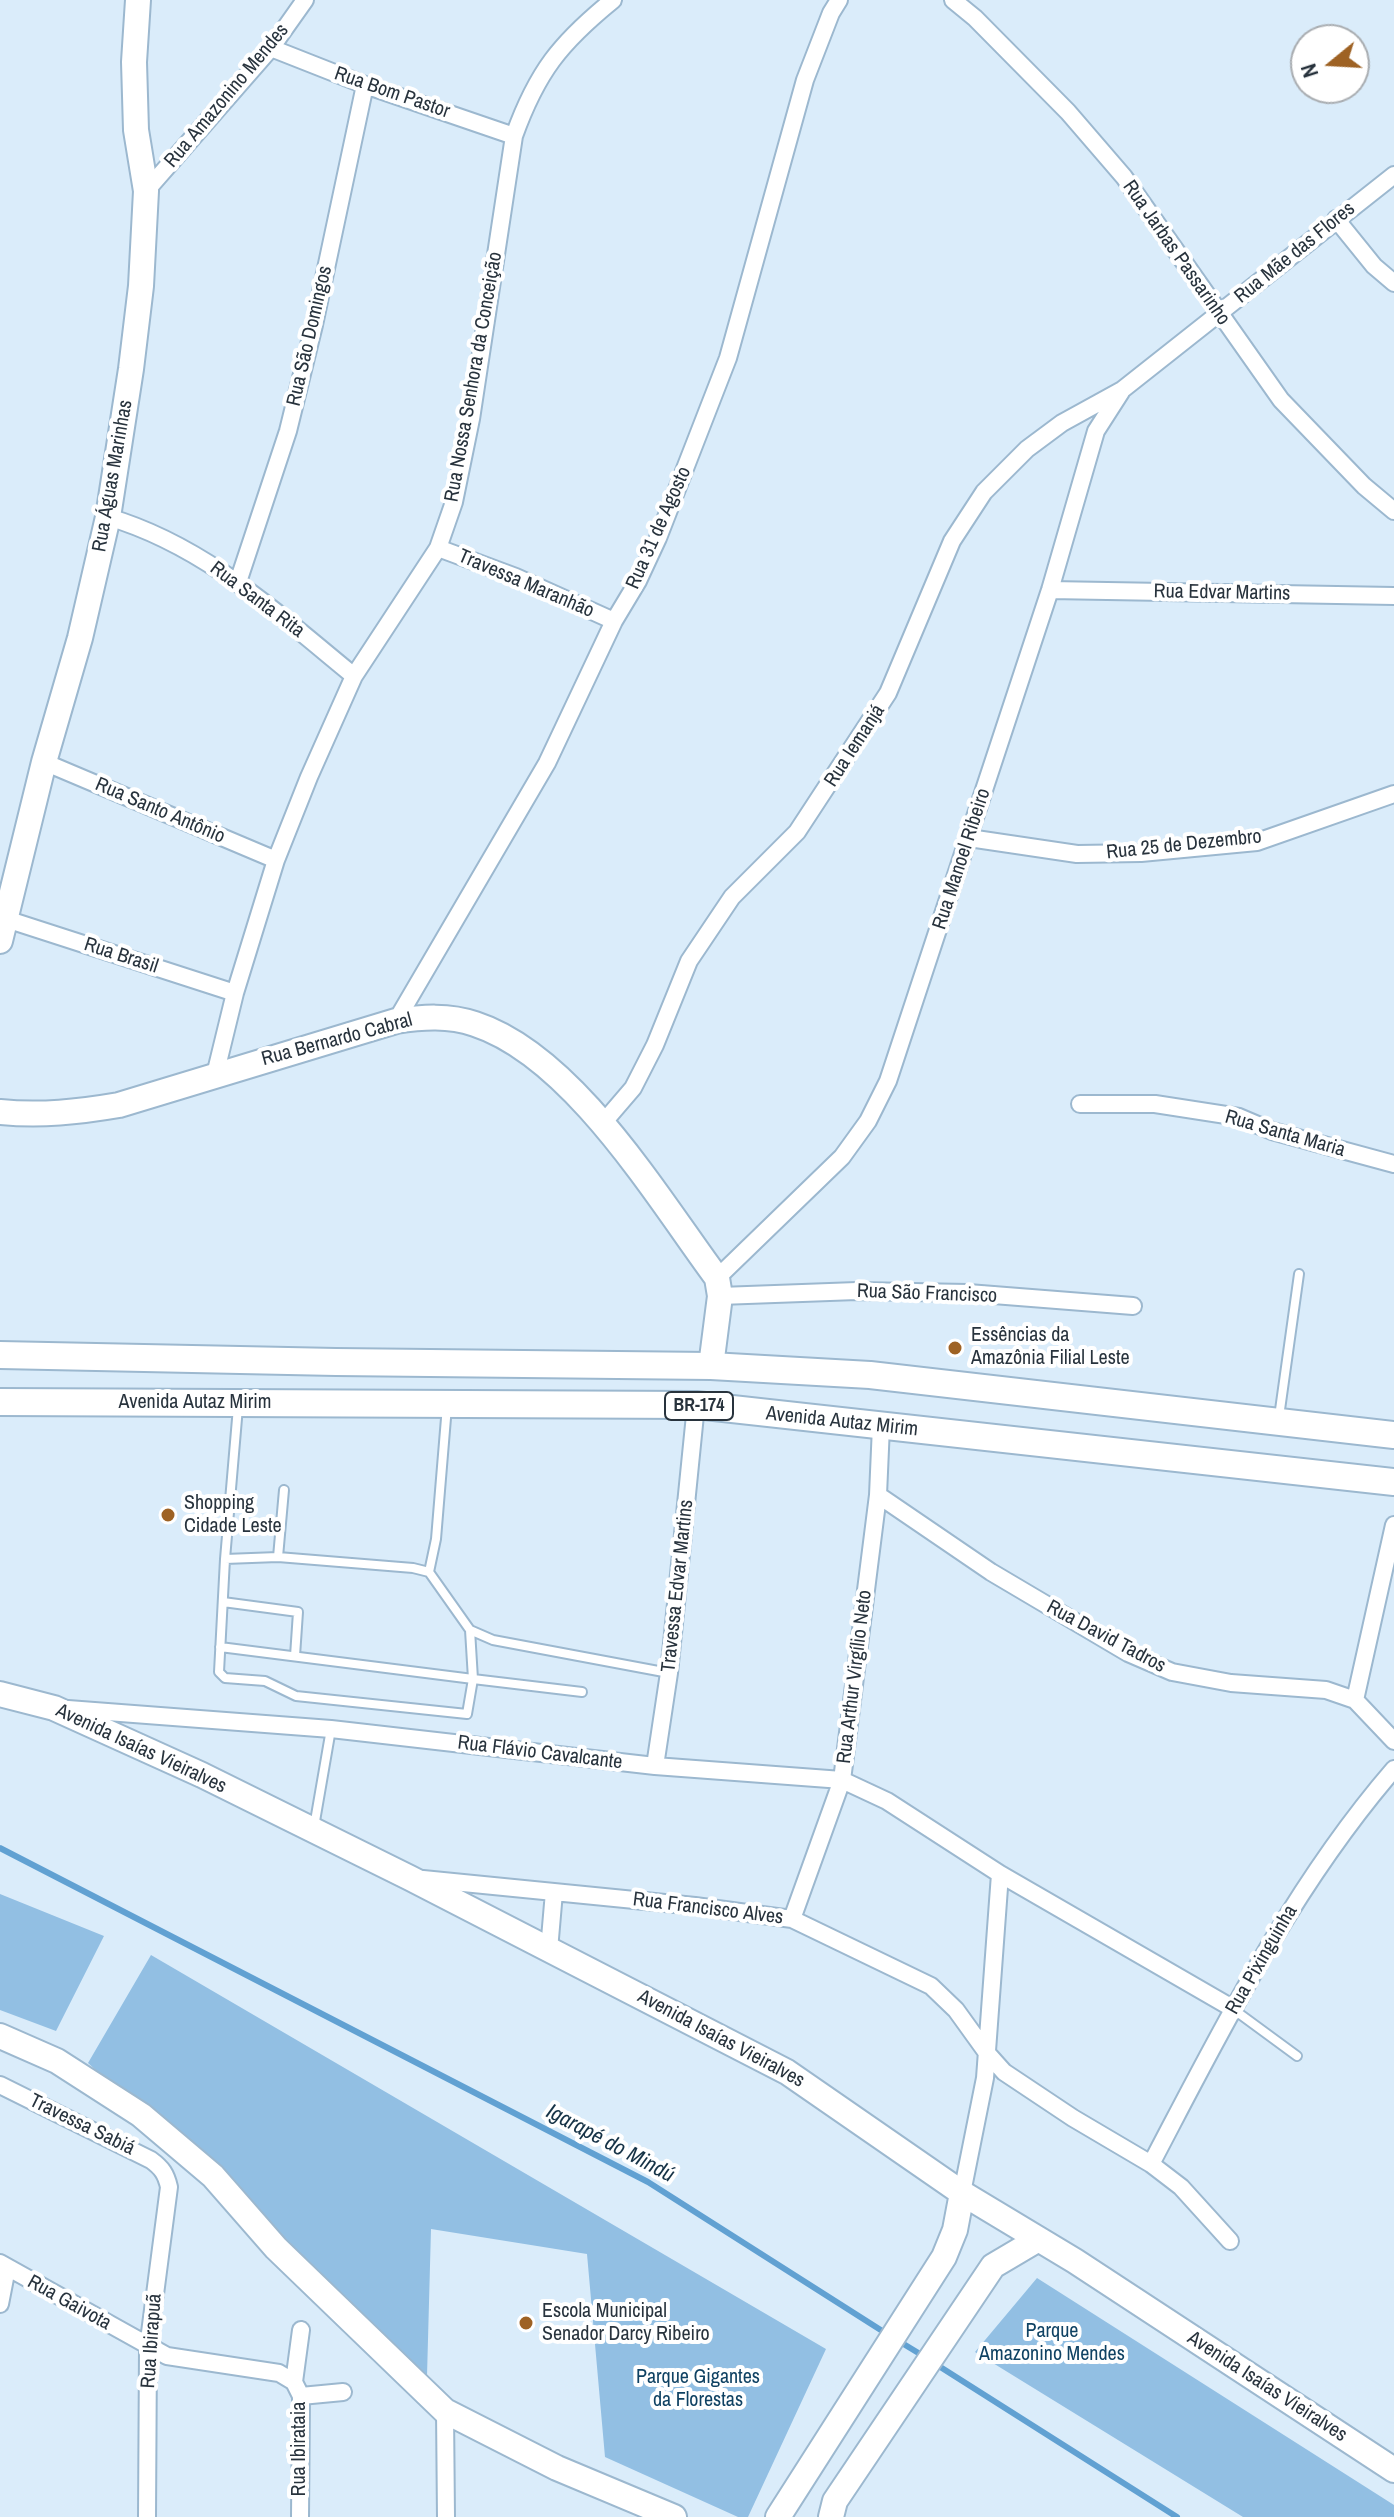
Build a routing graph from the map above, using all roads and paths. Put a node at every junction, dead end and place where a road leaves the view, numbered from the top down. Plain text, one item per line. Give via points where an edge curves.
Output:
1 (138, 0) edge
2 (305, 0) edge
3 (613, 0) edge
4 (839, 0) edge
5 (953, 0) edge
6 (271, 48) junction
7 (365, 85) junction
8 (514, 136) junction
9 (1394, 175) edge
10 (146, 191) junction
11 (1336, 219) junction
12 (1394, 283) edge
13 (1219, 314) junction
14 (1122, 390) junction
15 (1394, 511) edge
16 (108, 517) junction
17 (438, 548) junction
18 (238, 582) junction
19 (1050, 590) junction
20 (1394, 596) edge
21 (614, 621) junction
22 (354, 676) junction
23 (44, 762) junction
24 (1394, 794) edge
25 (969, 838) junction
26 (276, 860) junction
27 (3, 930) edge
28 (235, 993) junction
29 (396, 1021) junction
30 (215, 1075) junction
31 (1080, 1104) dead end
32 (0, 1112) edge
33 (603, 1123) junction
34 (1394, 1164) edge
35 (1299, 1274) dead end
36 (718, 1287) junction
37 (1133, 1306) dead end
38 (0, 1355) edge
39 (711, 1366) junction
40 (0, 1402) edge
41 (238, 1404) junction
42 (696, 1405) junction
43 (447, 1406) junction
44 (1279, 1422) junction
45 (881, 1426) junction
46 (1394, 1435) edge
47 (1394, 1482) edge
48 (284, 1490) dead end
49 (878, 1495) junction
50 (1394, 1525) edge
51 (278, 1557) junction
52 (225, 1559) junction
53 (429, 1572) junction
54 (223, 1602) junction
55 (470, 1630) junction
56 (220, 1647) junction
57 (295, 1656) junction
58 (669, 1673) junction
59 (473, 1679) junction
60 (582, 1692) dead end
61 (0, 1694) edge
62 (1355, 1700) junction
63 (54, 1708) junction
64 (331, 1729) junction
65 (1394, 1741) edge
66 (655, 1766) junction
67 (1394, 1769) edge
68 (842, 1780) junction
69 (313, 1831) junction
70 (1000, 1874) junction
71 (410, 1878) junction
72 (554, 1892) junction
73 (792, 1919) junction
74 (549, 1950) junction
75 (1232, 2008) junction
76 (0, 2036) edge
77 (987, 2053) junction
78 (1297, 2056) dead end
79 (0, 2085) edge
80 (1151, 2164) junction
81 (162, 2168) joint
82 (962, 2193) junction
83 (1037, 2240) junction
84 (1230, 2241) dead end
85 (4, 2266) edge
86 (0, 2304) edge
87 (301, 2330) dead end
88 (148, 2348) junction
89 (291, 2383) junction
90 (343, 2392) dead end
91 (445, 2411) junction
92 (1394, 2470) edge
93 (147, 2517) edge
94 (300, 2517) edge
95 (446, 2517) edge
96 (674, 2517) edge
97 (778, 2517) edge
98 (831, 2517) edge

1 - 10 main road, Rua Águas Marinhas via 136,130
2 - 6 street, Rua Amazonino Mendes
3 - 8 street, Rua Nossa Senhora da Conceição via 545,68
4 - 21 street, Rua 31 de Agosto via 805,80 728,358 658,538
5 - 13 street, Rua Jarbas Passarinho via 1068,112 1124,177
6 - 7 street, Rua Bom Pastor
6 - 10 street, Rua Amazonino Mendes
7 - 8 street, Rua Bom Pastor
7 - 18 street, Rua São Domingos via 288,431
8 - 17 street, Rua Nossa Senhora da Conceição via 471,419 454,502
9 - 11 street, Rua Mãe das Flores
10 - 16 main road, Rua Águas Marinhas via 141,286
11 - 12 street
11 - 13 street, Rua Mãe das Flores
13 - 14 street, Rua Mãe das Flores
13 - 15 street, Rua Jarbas Passarinho via 1281,400
14 - 19 street, Rua Manoel Ribeiro via 1096,431
14 - 33 street, Rua Iemanjá via 1062,423 984,492 952,541 888,693 797,832 732,897 689,961 633,1088
16 - 18 street, Rua Santa Rita via 161,537
16 - 23 main road, Rua Águas Marinhas
17 - 21 street, Travessa Maranhão
17 - 22 street, Rua Nossa Senhora da Conceição
18 - 22 street, Rua Santa Rita
19 - 20 street, Rua Edvar Martins
19 - 25 street, Rua Manoel Ribeiro
21 - 29 street, Rua 31 de Agosto via 547,763
22 - 26 street, Rua Nossa Senhora da Conceição
23 - 26 street, Rua Santo Antônio
23 - 27 main road, Rua Águas Marinhas
24 - 25 street, Rua 25 de Dezembro via 1257,842 1077,854
25 - 36 street, Rua Manoel Ribeiro via 888,1081 868,1121 842,1157
26 - 28 street, Rua Nossa Senhora da Conceição
27 - 28 street, Rua Brasil
28 - 30 street, Rua Nossa Senhora da Conceição
29 - 30 main road, Rua Bernardo Cabral
29 - 33 main road, Rua Bernardo Cabral via 447,1018 507,1038 565,1083
30 - 32 main road, Rua Bernardo Cabral via 75,1113
31 - 34 street, Rua Santa Maria via 1155,1104 1239,1117
33 - 36 main road, Rua Bernardo Cabral
35 - 44 lane
36 - 37 street, Rua São Francisco via 968,1293
36 - 39 main road
38 - 39 main road, Avenida Autaz Mirim / BR-174
39 - 44 main road, Avenida Autaz Mirim / BR-174 via 870,1375
40 - 41 main road, Avenida Autaz Mirim / BR-174
41 - 43 main road, Avenida Autaz Mirim / BR-174
41 - 52 lane
42 - 43 main road, Avenida Autaz Mirim / BR-174
42 - 45 main road, Avenida Autaz Mirim / BR-174
42 - 58 street, Travessa Edvar Martins
43 - 53 lane
44 - 46 main road, Avenida Autaz Mirim / BR-174
45 - 47 main road, Avenida Autaz Mirim / BR-174
45 - 49 street, Rua Arthur Virgílio Neto
48 - 51 lane
49 - 62 street, Rua David Tadros via 991,1572 1128,1653 1172,1672 1231,1683 1326,1690
49 - 68 street, Rua Arthur Virgílio Neto
50 - 62 street
51 - 52 lane
51 - 53 lane
52 - 54 lane
53 - 55 lane
54 - 56 lane
54 - 57 lane via 298,1612
55 - 58 lane via 493,1640
55 - 59 lane
56 - 57 lane
56 - 59 lane via 219,1672 225,1678 265,1681 296,1696 467,1714
57 - 59 lane
58 - 66 street, Travessa Edvar Martins
59 - 60 lane
61 - 63 main road, Avenida Isaías Vieiralves
62 - 65 street
63 - 64 street, Rua Flávio Cavalcante
63 - 69 main road, Avenida Isaías Vieiralves
64 - 66 street, Rua Flávio Cavalcante
64 - 69 lane
66 - 68 street, Rua Flávio Cavalcante
67 - 75 street, Rua Pixinguinha via 1315,1871
68 - 70 street, Rua Flávio Cavalcante via 887,1801
68 - 73 street, Rua Arthur Virgílio Neto
69 - 71 main road, Avenida Isaías Vieiralves
70 - 75 street, Rua Flávio Cavalcante
70 - 77 street
71 - 72 street, Rua Francisco Alves
71 - 74 main road, Avenida Isaías Vieiralves
72 - 73 street, Rua Francisco Alves
72 - 74 street
73 - 77 street, Rua Francisco Alves via 931,1986
74 - 82 main road, Avenida Isaías Vieiralves via 787,2072
75 - 78 lane
75 - 80 street, Rua Pixinguinha
76 - 91 main road via 57,2061 164,2134 213,2176 276,2248
77 - 80 street, Rua Francisco Alves via 1004,2072
77 - 82 street
79 - 81 street, Travessa Sabiá
80 - 84 street, Rua Francisco Alves via 1181,2187
81 - 88 street, Rua Ibirapuã via 169,2187
82 - 83 main road, Avenida Isaías Vieiralves
82 - 97 main road via 944,2257
83 - 92 main road, Avenida Isaías Vieiralves
83 - 98 main road via 993,2266 835,2501
85 - 86 street
85 - 88 street, Rua Gaivota
87 - 89 street, Rua Ibirataia
88 - 89 street, Rua Gaivota
88 - 93 street, Rua Ibirapuã
89 - 90 street, Rua Gaivota
89 - 94 street, Rua Ibirataia
91 - 95 street
91 - 96 main road via 557,2468

